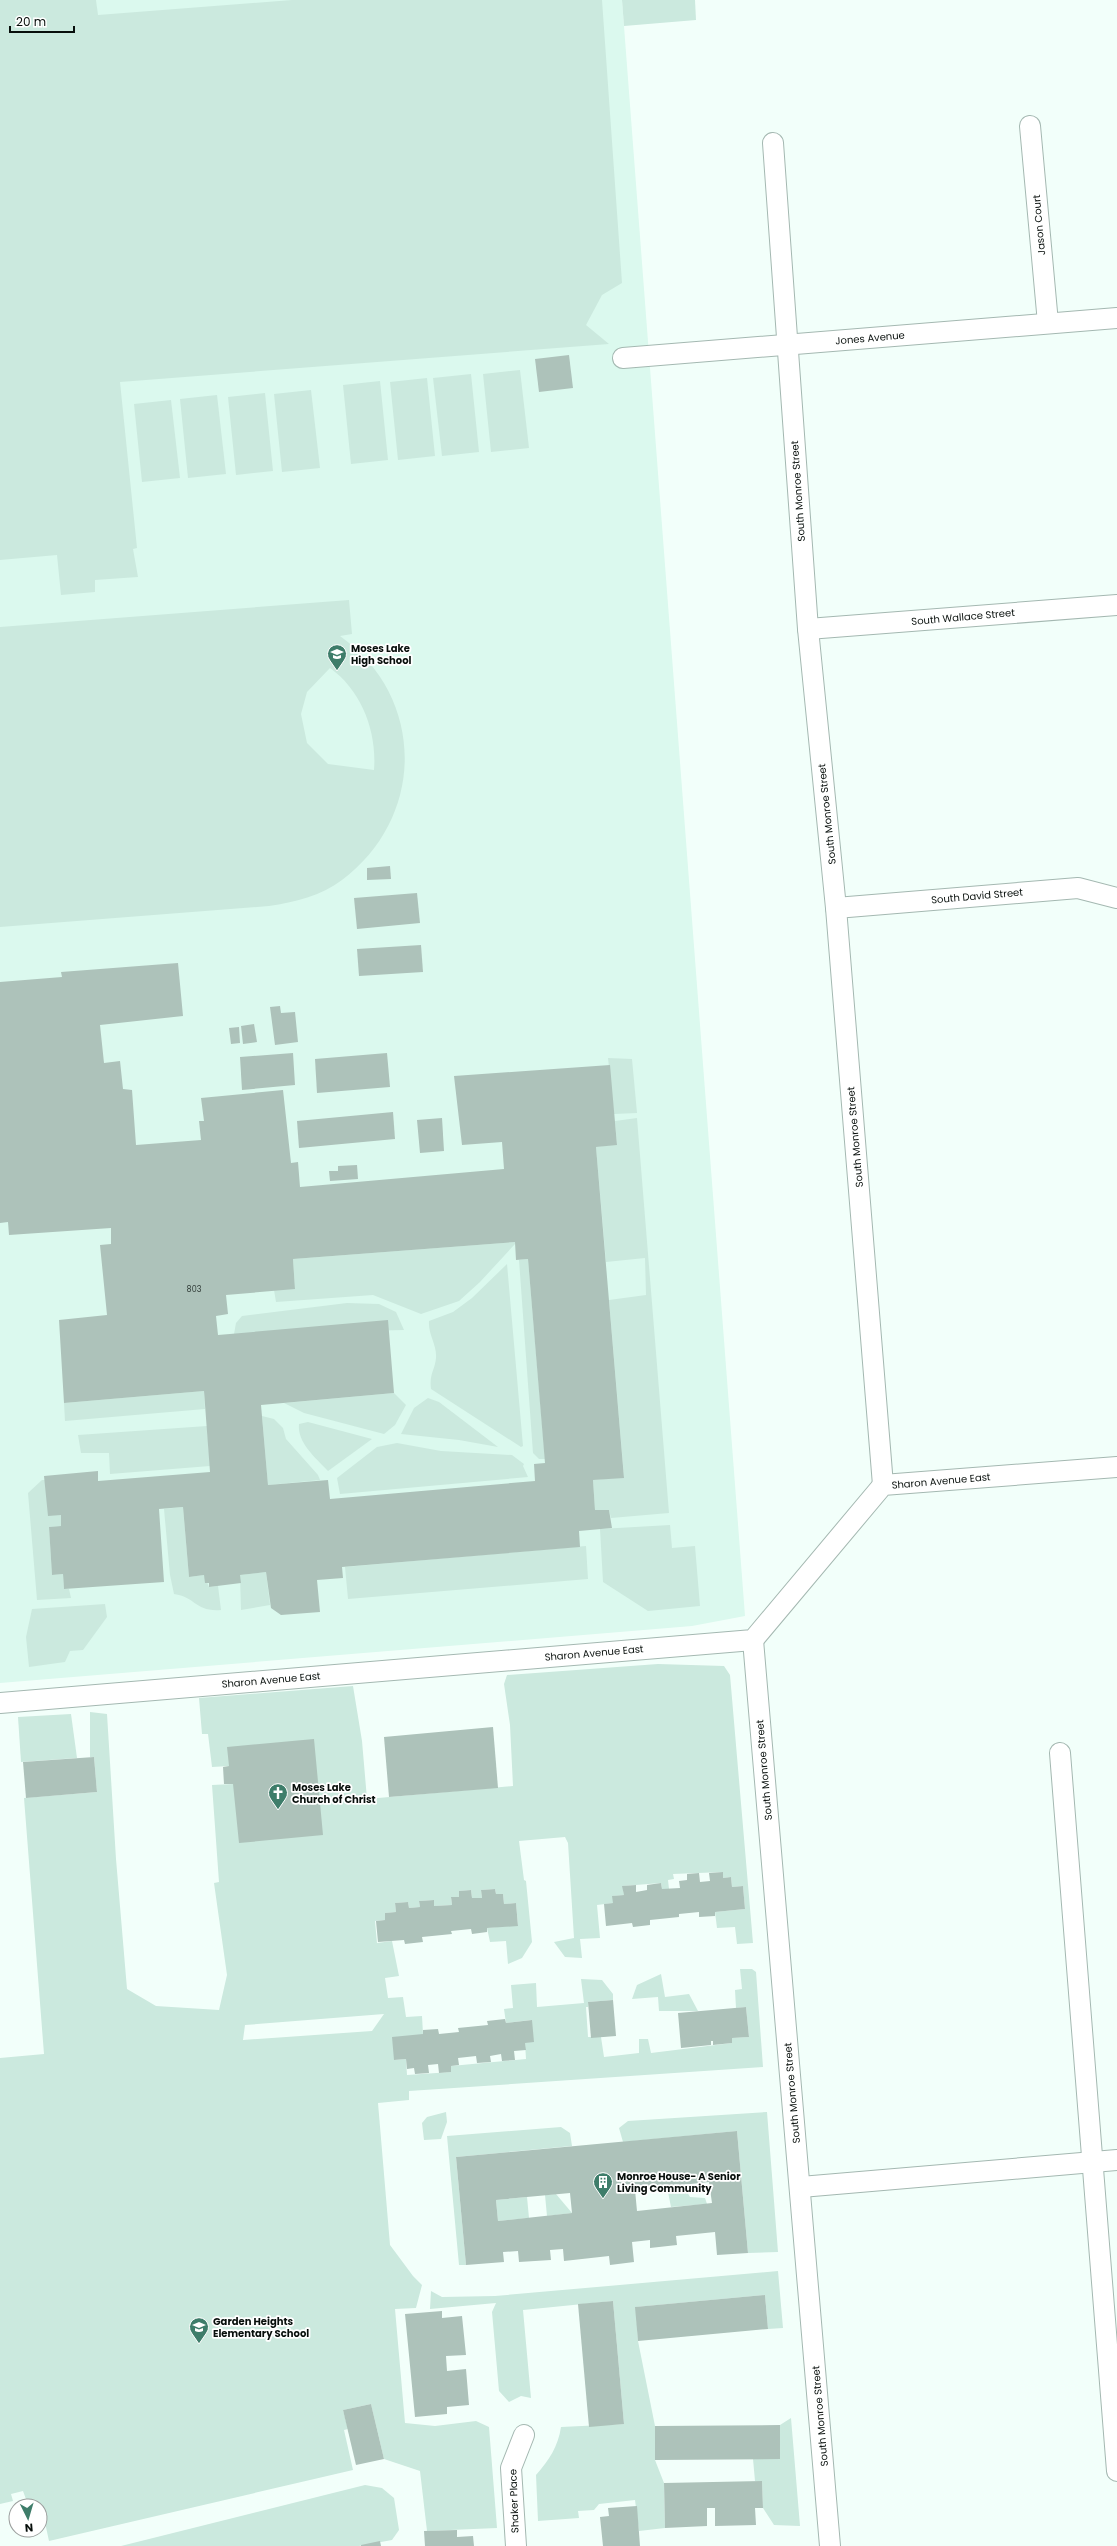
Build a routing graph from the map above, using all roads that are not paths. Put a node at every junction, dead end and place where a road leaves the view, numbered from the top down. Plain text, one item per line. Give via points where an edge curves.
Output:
1 (1030, 126) dead end
2 (772, 143) dead end
3 (1117, 318) edge
4 (1048, 323) junction
5 (786, 345) junction
6 (623, 358) dead end
7 (1117, 605) edge
8 (808, 629) junction
9 (1117, 898) edge
10 (836, 908) junction
11 (1117, 1467) edge
12 (883, 1485) junction
13 (753, 1640) junction
14 (0, 1703) edge
15 (1060, 1753) dead end
16 (1117, 2160) edge
17 (1093, 2162) junction
18 (801, 2187) junction
19 (524, 2435) dead end
20 (1117, 2471) edge
21 (516, 2546) edge
22 (830, 2546) edge

1 - 4 street, Jason Court
2 - 5 street, South Monroe Street
3 - 4 street, Jones Avenue
4 - 5 street, Jones Avenue
5 - 6 street, Jones Avenue
5 - 8 street, South Monroe Street
7 - 8 street, South Wallace Street
8 - 10 street, South Monroe Street
9 - 10 street, South David Street via 1078,888
10 - 12 street, South Monroe Street
11 - 12 street, Sharon Avenue East
12 - 13 street, Sharon Avenue East
13 - 14 street, Sharon Avenue East
13 - 18 street, South Monroe Street
15 - 17 street
16 - 17 street
17 - 18 street
17 - 20 street
18 - 22 street, South Monroe Street
19 - 21 street, Shaker Place via 511,2468

